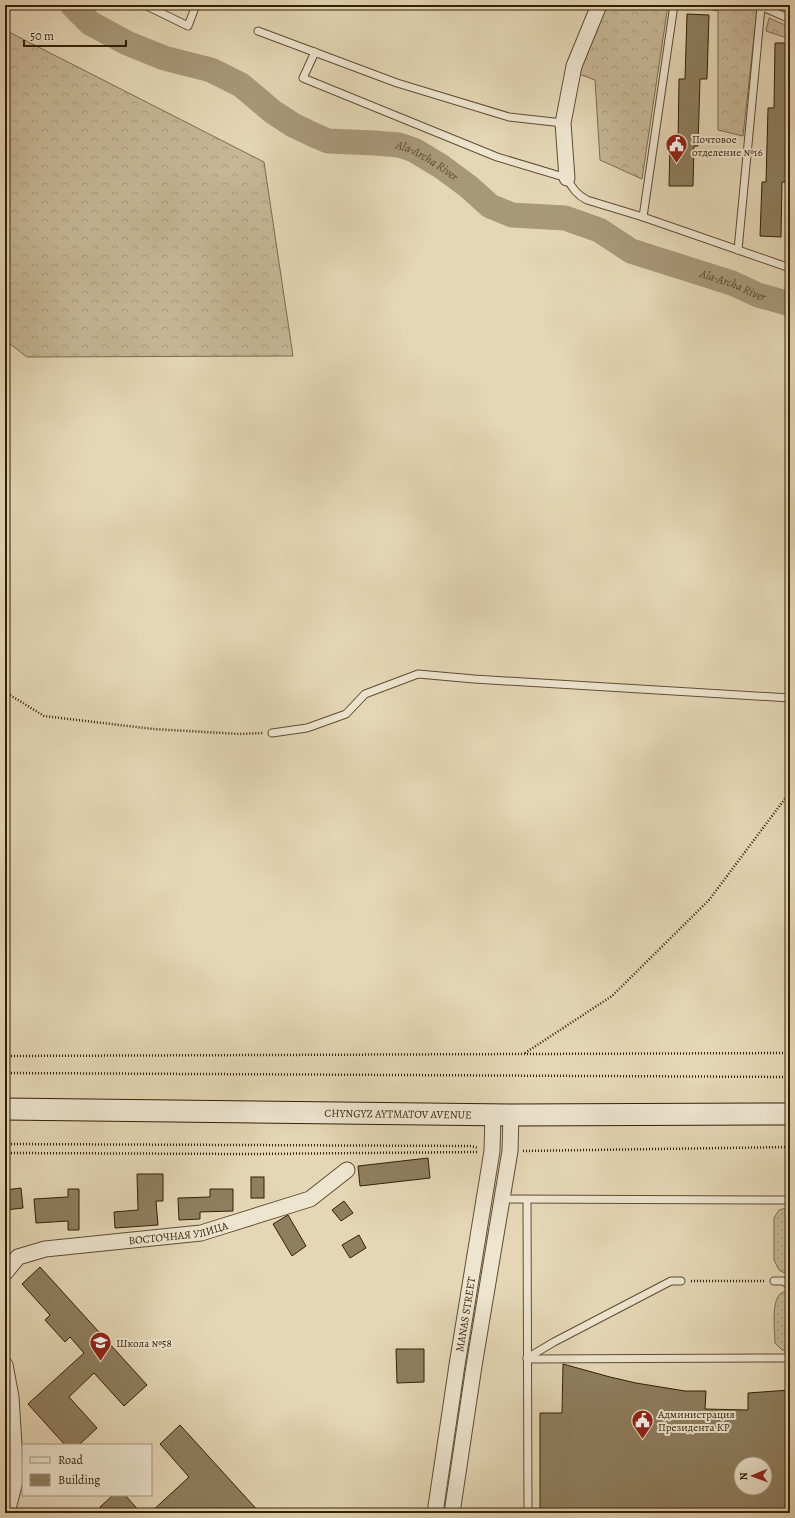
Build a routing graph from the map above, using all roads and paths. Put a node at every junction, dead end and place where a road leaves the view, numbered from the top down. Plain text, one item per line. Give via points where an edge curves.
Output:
1 (145, 5) edge
2 (196, 5) edge
3 (599, 5) edge
4 (674, 5) edge
5 (760, 6) edge
6 (790, 20) edge
7 (258, 31) dead end
8 (315, 52) junction
9 (564, 123) junction
10 (567, 178) junction
11 (643, 217) junction
12 (738, 250) junction
13 (790, 268) edge
14 (5, 692) edge
15 (790, 698) edge
16 (272, 733) joint
17 (790, 792) edge
18 (790, 1053) edge
19 (524, 1054) junction
20 (5, 1056) edge
21 (5, 1073) edge
22 (790, 1077) edge
23 (5, 1109) edge
24 (790, 1114) edge
25 (502, 1115) junction
26 (5, 1144) edge
27 (790, 1147) edge
28 (492, 1151) junction
29 (510, 1151) junction
30 (5, 1153) edge
31 (347, 1170) dead end
32 (502, 1199) junction
33 (527, 1200) junction
34 (790, 1200) edge
35 (5, 1273) edge
36 (681, 1281) joint
37 (774, 1281) joint
38 (790, 1285) edge
39 (790, 1358) edge
40 (527, 1359) junction
41 (5, 1365) edge
42 (7, 1513) edge
43 (435, 1513) edge
44 (452, 1513) edge
45 (528, 1513) edge

1 - 2 lane via 188,26
3 - 9 street via 574,66
4 - 11 lane
5 - 6 lane
5 - 12 lane
7 - 8 lane
8 - 9 lane via 397,83 509,117
8 - 10 lane via 303,78 497,157
9 - 10 street
10 - 11 lane via 580,196
11 - 12 lane
12 - 13 lane
14 - 16 path via 44,716 153,729 240,734
15 - 16 lane via 418,674 365,694 346,714 307,728
17 - 19 path via 709,900 612,996
18 - 19 path
19 - 20 path
21 - 22 path
23 - 25 main road, CHYNGYZ AYTMATOV AVENUE
24 - 25 main road, CHYNGYZ AYTMATOV AVENUE
25 - 28 street, MANAS STREET
25 - 29 street, MANAS STREET
26 - 28 path via 471,1146
27 - 29 path
28 - 30 path via 257,1154
28 - 43 street, MANAS STREET
29 - 32 street, MANAS STREET
31 - 35 street, ВОСТОЧНАЯ УЛИЦА via 310,1199 201,1233 45,1249 18,1256
32 - 33 lane
32 - 44 street, MANAS STREET
33 - 34 lane
33 - 40 lane
36 - 37 path
36 - 40 lane via 671,1281 554,1342
37 - 38 lane via 783,1281
39 - 40 lane
40 - 45 lane
41 - 42 street via 11,1397 16,1477

